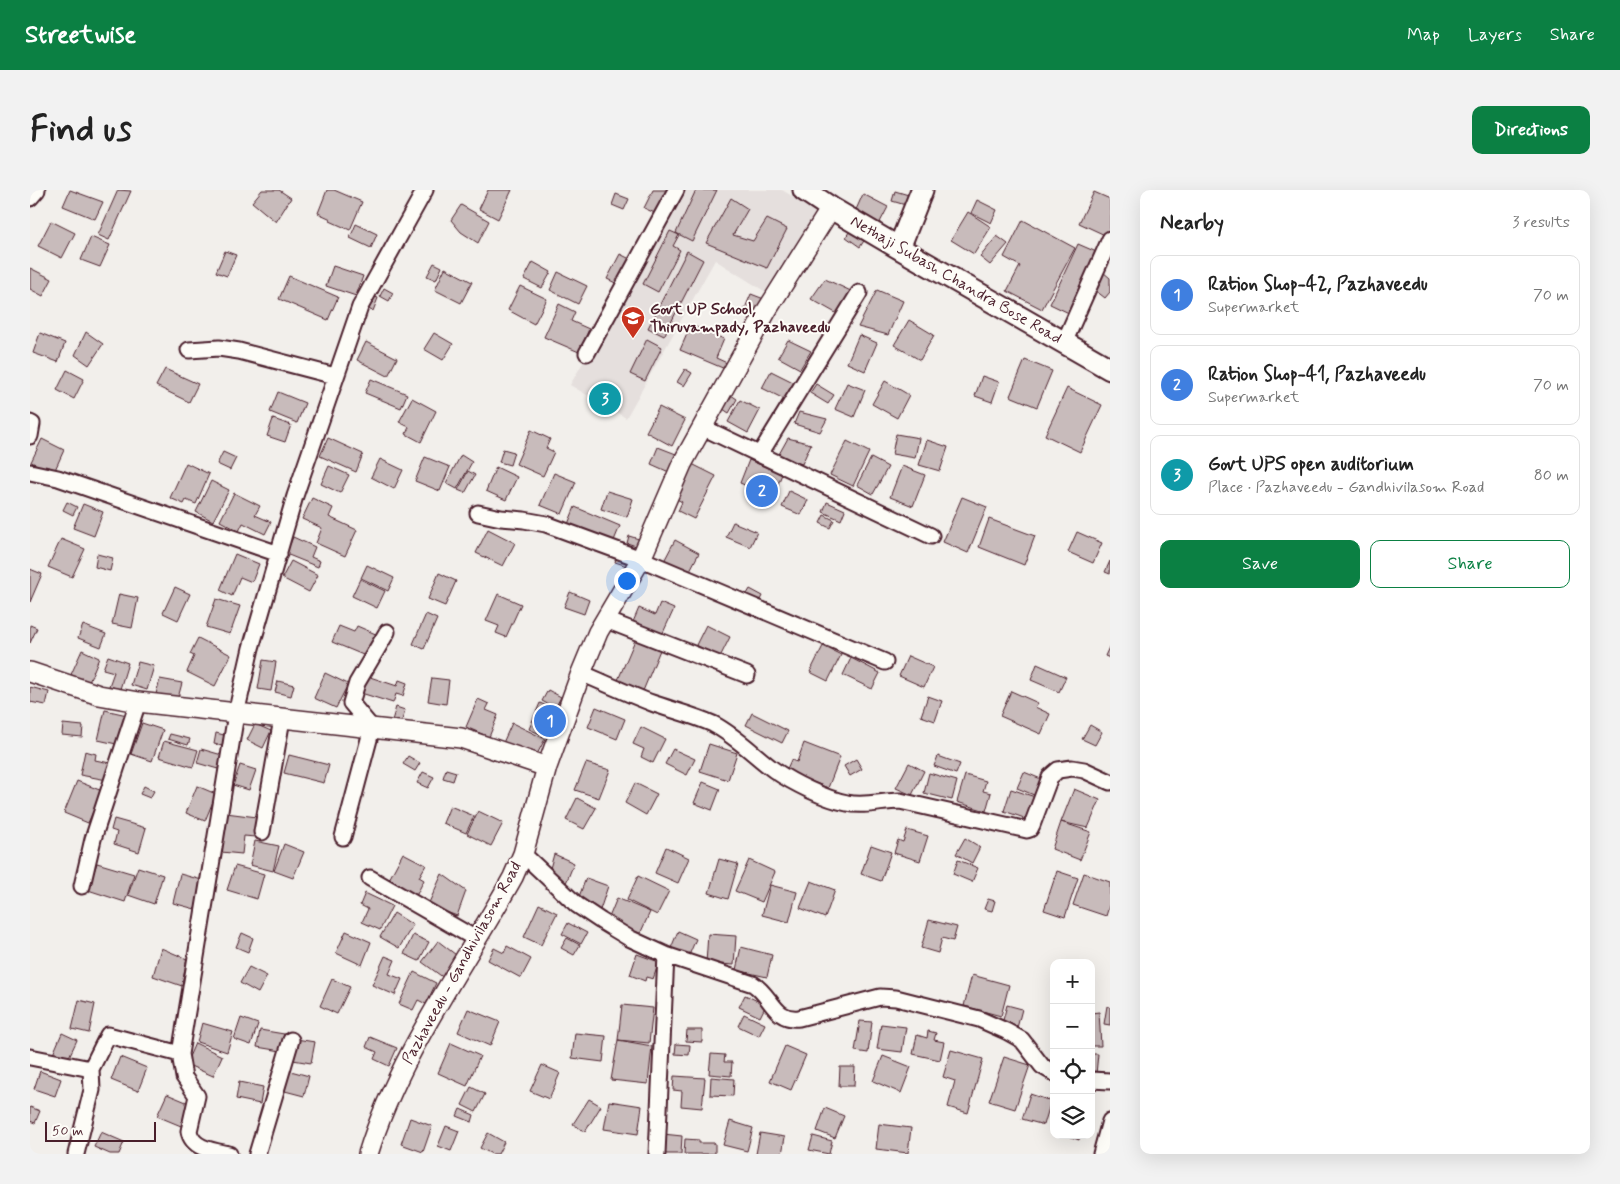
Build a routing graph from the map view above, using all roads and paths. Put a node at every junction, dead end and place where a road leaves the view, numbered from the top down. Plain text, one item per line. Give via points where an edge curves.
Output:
1 (37, 190) edge
2 (425, 190) edge
3 (676, 190) edge
4 (804, 190) edge
5 (922, 190) edge
6 (30, 198) edge
7 (831, 208) junction
8 (1110, 239) edge
9 (899, 248) junction
10 (859, 293) dead end
11 (1064, 342) junction
12 (189, 350) dead end
13 (586, 353) dead end
14 (1110, 369) edge
15 (335, 376) junction
16 (30, 423) edge
17 (702, 427) junction
18 (30, 436) edge
19 (760, 454) junction
20 (30, 472) edge
21 (478, 513) dead end
22 (931, 536) dead end
23 (279, 554) junction
24 (641, 559) junction
25 (606, 620) junction
26 (387, 632) dead end
27 (885, 662) dead end
28 (30, 672) edge
29 (582, 673) junction
30 (747, 675) dead end
31 (138, 702) junction
32 (236, 714) junction
33 (282, 719) junction
34 (372, 728) junction
35 (547, 768) junction
36 (1110, 782) edge
37 (262, 832) dead end
38 (343, 837) dead end
39 (523, 854) junction
40 (370, 878) dead end
41 (82, 886) dead end
42 (476, 939) junction
43 (666, 956) junction
44 (291, 1040) dead end
45 (180, 1054) junction
46 (30, 1057) edge
47 (91, 1069) junction
48 (1050, 1071) edge
49 (1095, 1080) edge
50 (1110, 1081) edge
51 (1110, 1121) edge
52 (76, 1154) edge
53 (229, 1154) edge
54 (257, 1154) edge
55 (368, 1154) edge
56 (656, 1154) edge
57 (1101, 1154) edge

1 - 6 street
2 - 15 street via 360,307
3 - 13 street
4 - 7 main road, Nethaji Subash Chandra Bose Road
5 - 9 main road
7 - 9 main road, Nethaji Subash Chandra Bose Road
7 - 17 street, Pazhaveedu - Gandhivilasom Road via 767,310
8 - 11 street
9 - 11 main road, Nethaji Subash Chandra Bose Road
10 - 19 street
11 - 14 main road, Nethaji Subash Chandra Bose Road
12 - 15 street via 219,348 239,351
15 - 23 street
16 - 18 street
17 - 19 street
17 - 24 street, Pazhaveedu - Gandhivilasom Road via 682,464
19 - 22 street
20 - 23 street via 58,478
21 - 24 street via 546,524
23 - 32 street via 251,648
24 - 25 street, Pazhaveedu - Gandhivilasom Road
24 - 27 street
25 - 29 street, Pazhaveedu - Gandhivilasom Road
25 - 30 street
26 - 34 street via 357,682 351,703
28 - 31 street via 99,695
29 - 35 street, Pazhaveedu - Gandhivilasom Road
29 - 36 street via 712,724 729,733 776,771 822,796 848,804 900,801 1026,830 1032,825 1050,777 1058,770 1084,770
31 - 32 street
31 - 41 street via 93,839
32 - 33 street
32 - 45 street
33 - 34 street
33 - 37 street
34 - 35 street via 461,738
34 - 38 street
35 - 39 street, Pazhaveedu - Gandhivilasom Road
39 - 42 street, Pazhaveedu - Gandhivilasom Road
39 - 43 street via 577,905
40 - 42 street
42 - 55 street, Pazhaveedu - Gandhivilasom Road via 415,1044 377,1125
43 - 48 street via 753,984 786,1018 799,1018 880,997 979,1019 1022,1040 1042,1066
43 - 56 street
44 - 54 street
45 - 47 street via 108,1035
45 - 53 street via 184,1077 197,1096 190,1136 207,1149
46 - 47 street
47 - 52 street via 92,1090
49 - 50 street
51 - 57 street

